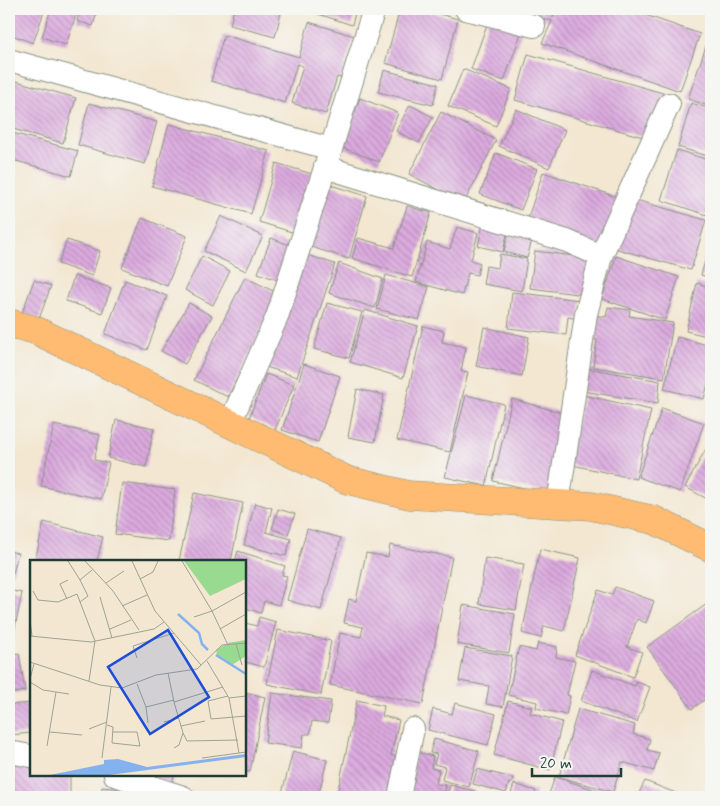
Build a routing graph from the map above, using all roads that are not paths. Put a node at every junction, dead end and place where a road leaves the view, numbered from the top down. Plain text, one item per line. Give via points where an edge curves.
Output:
1 (374, 9) edge
2 (466, 9) edge
3 (534, 26) dead end
4 (9, 60) edge
5 (669, 104) dead end
6 (328, 158) junction
7 (601, 256) junction
8 (9, 323) edge
9 (230, 423) junction
10 (558, 504) junction
11 (711, 548) edge
12 (412, 729) dead end
13 (9, 752) edge
14 (30, 756) edge
15 (118, 776) edge
16 (184, 797) edge
17 (399, 797) edge

1 - 6 street
2 - 3 street
4 - 6 street
5 - 7 street
6 - 7 street via 567,241
6 - 9 street via 277,317
7 - 10 street via 586,314
8 - 9 highway via 35,330
9 - 10 highway via 347,480 409,495
10 - 11 highway via 591,506 654,520
12 - 17 street
13 - 14 street
15 - 16 street

